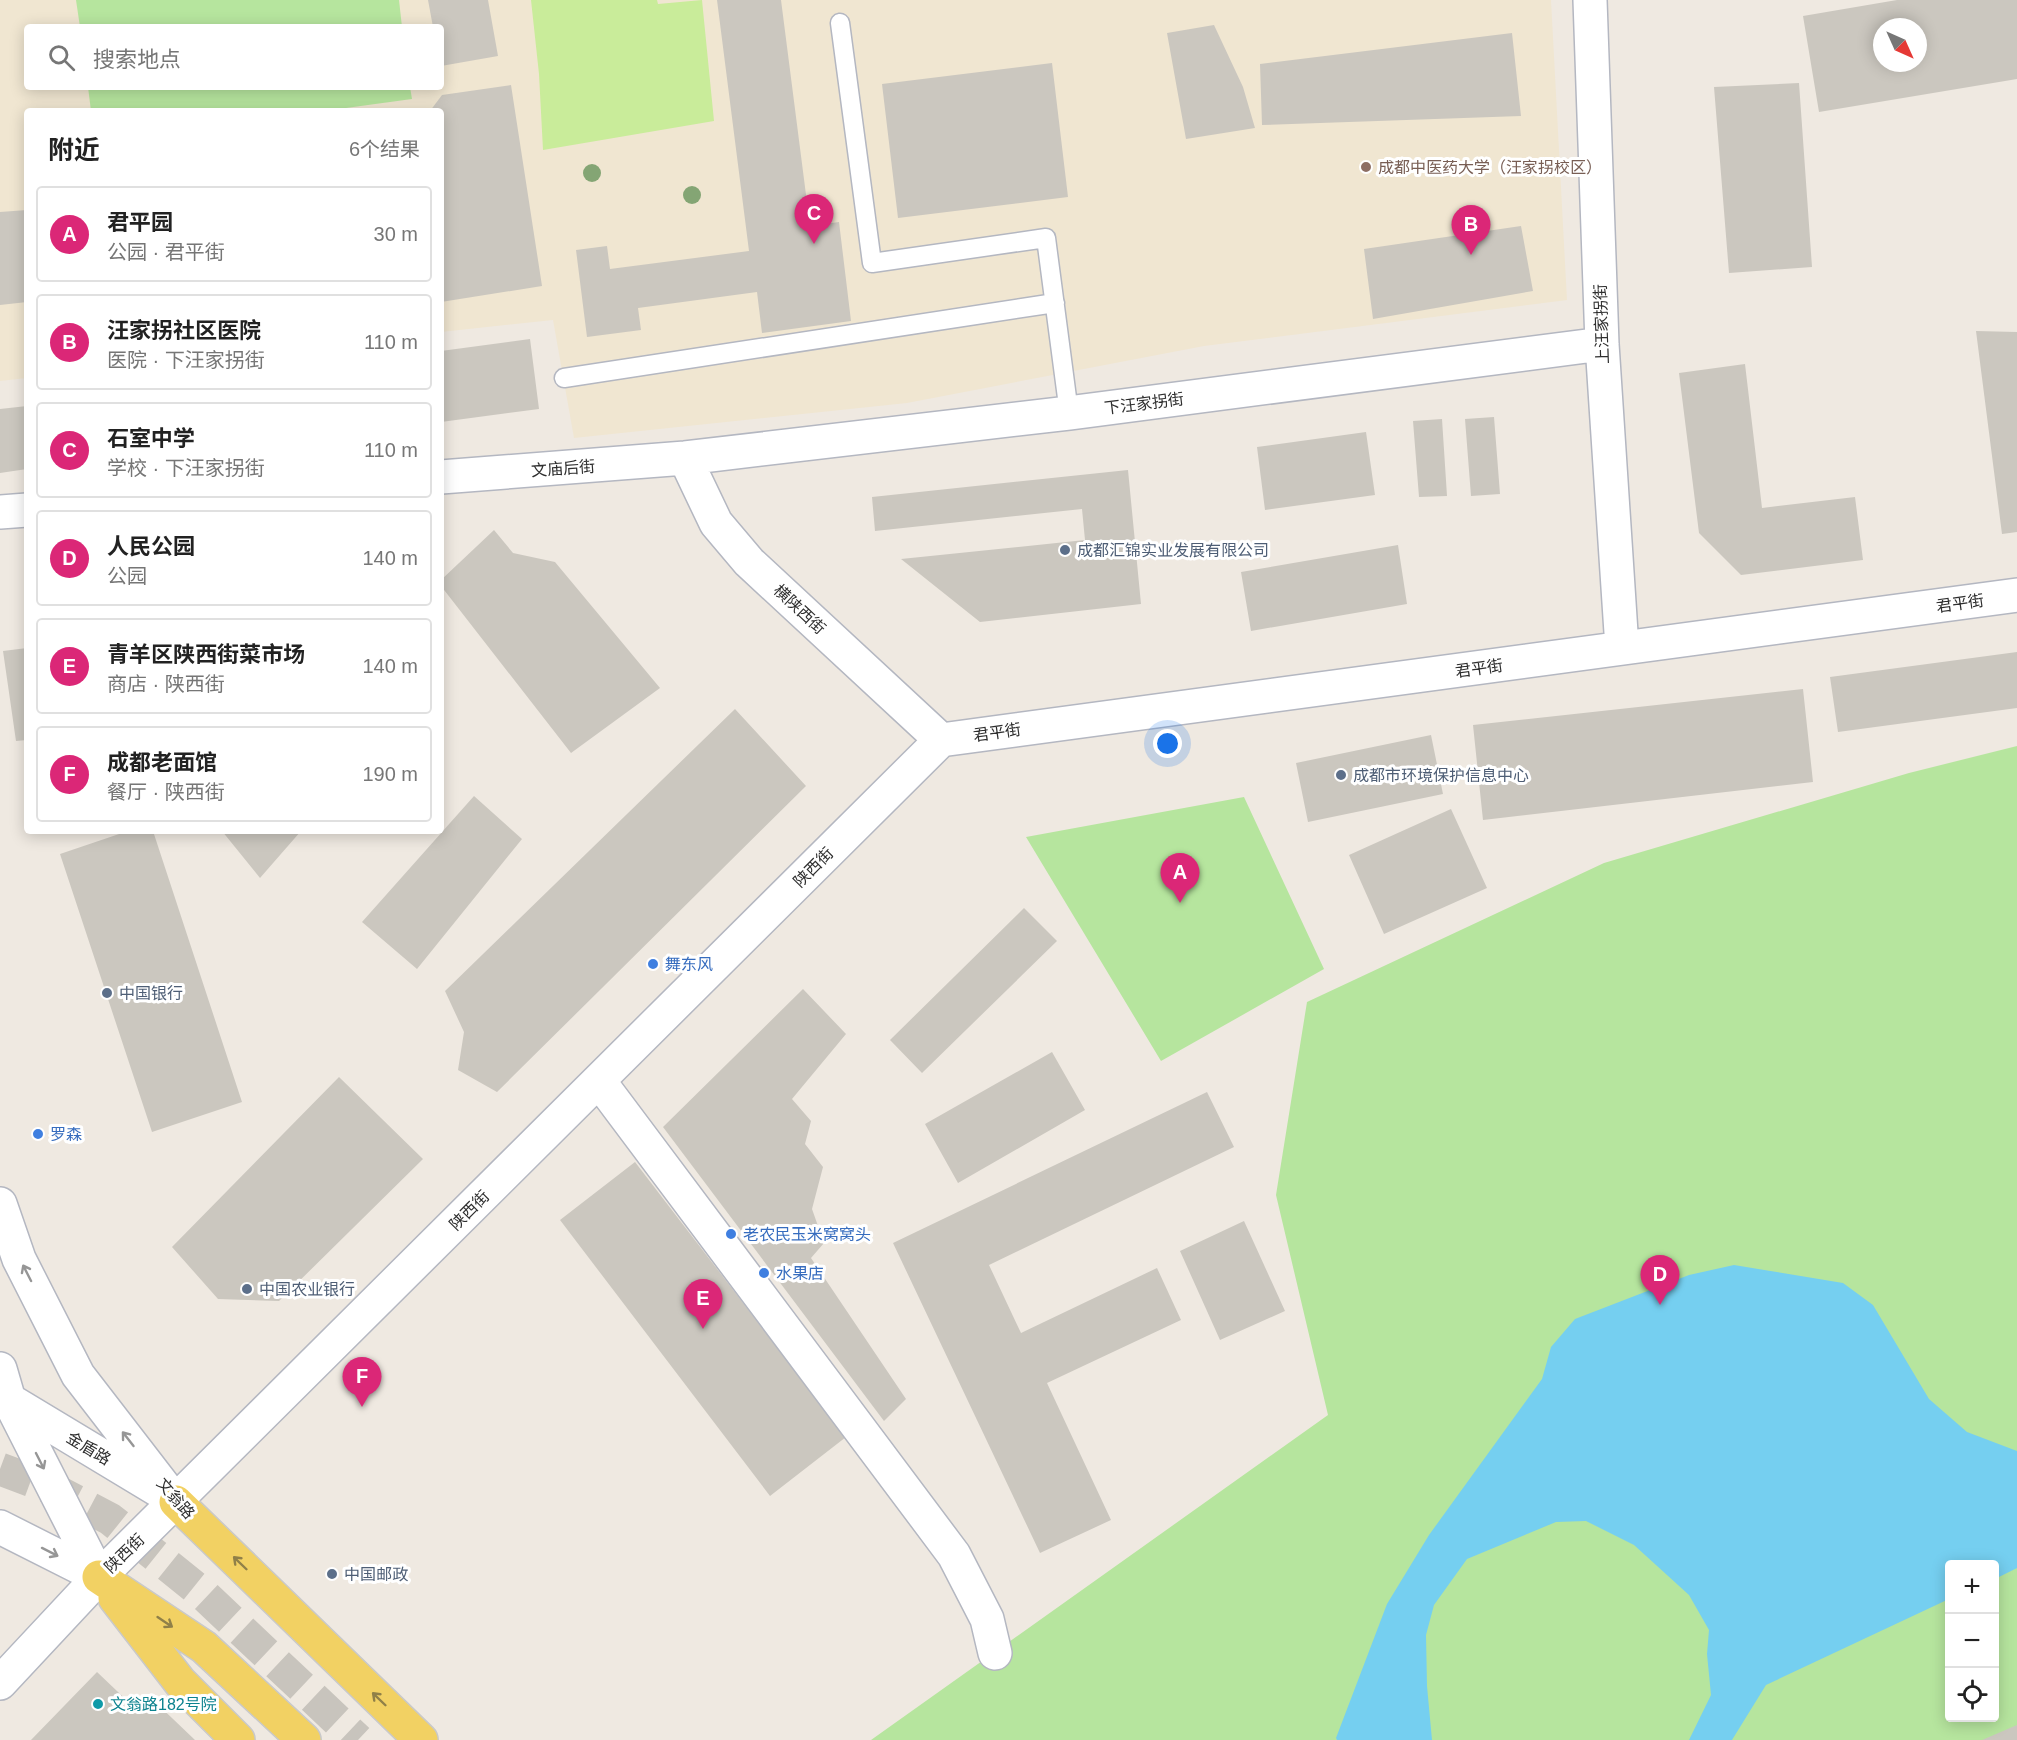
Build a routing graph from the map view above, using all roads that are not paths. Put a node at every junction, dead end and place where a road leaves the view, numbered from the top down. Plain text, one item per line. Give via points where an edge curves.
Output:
1 (1590, 0) edge
2 (840, 23) dead end
3 (1055, 303) junction
4 (1602, 344) junction
5 (564, 378) dead end
6 (1069, 413) junction
7 (685, 458) junction
8 (444, 477) edge
9 (24, 510) edge
10 (0, 512) edge
11 (2017, 595) edge
12 (1622, 648) junction
13 (941, 740) junction
14 (599, 1081) junction
15 (0, 1204) edge
16 (0, 1369) edge
17 (5, 1400) edge
18 (176, 1502) junction
19 (0, 1527) edge
20 (99, 1577) junction
21 (995, 1653) dead end
22 (0, 1683) edge
23 (238, 1740) edge
24 (304, 1740) edge
25 (421, 1740) edge

1 - 4 street, 上汪家拐街
2 - 3 lane via 872,263 1046,238
3 - 5 lane
3 - 6 lane
4 - 6 street, 下汪家拐街
4 - 12 street, 上汪家拐街
6 - 7 street, 下汪家拐街
7 - 8 street, 文庙后街
7 - 13 street, 横陕西街 via 716,523 749,562
9 - 10 street
11 - 12 street, 君平街
12 - 13 street, 君平街
13 - 14 street, 陕西街
14 - 18 street, 陕西街
14 - 21 street via 954,1555 987,1619
18 -> 15 street, 文翁路 via 78,1375 19,1259
16 - 17 street
17 - 18 street, 金盾路
17 -> 20 street
18 - 20 street, 陕西街
25 -> 18 main road, 文翁路
19 -> 20 street
20 - 22 street, 陕西街
20 - 23 main road via 180,1682
20 -> 24 main road via 204,1647

